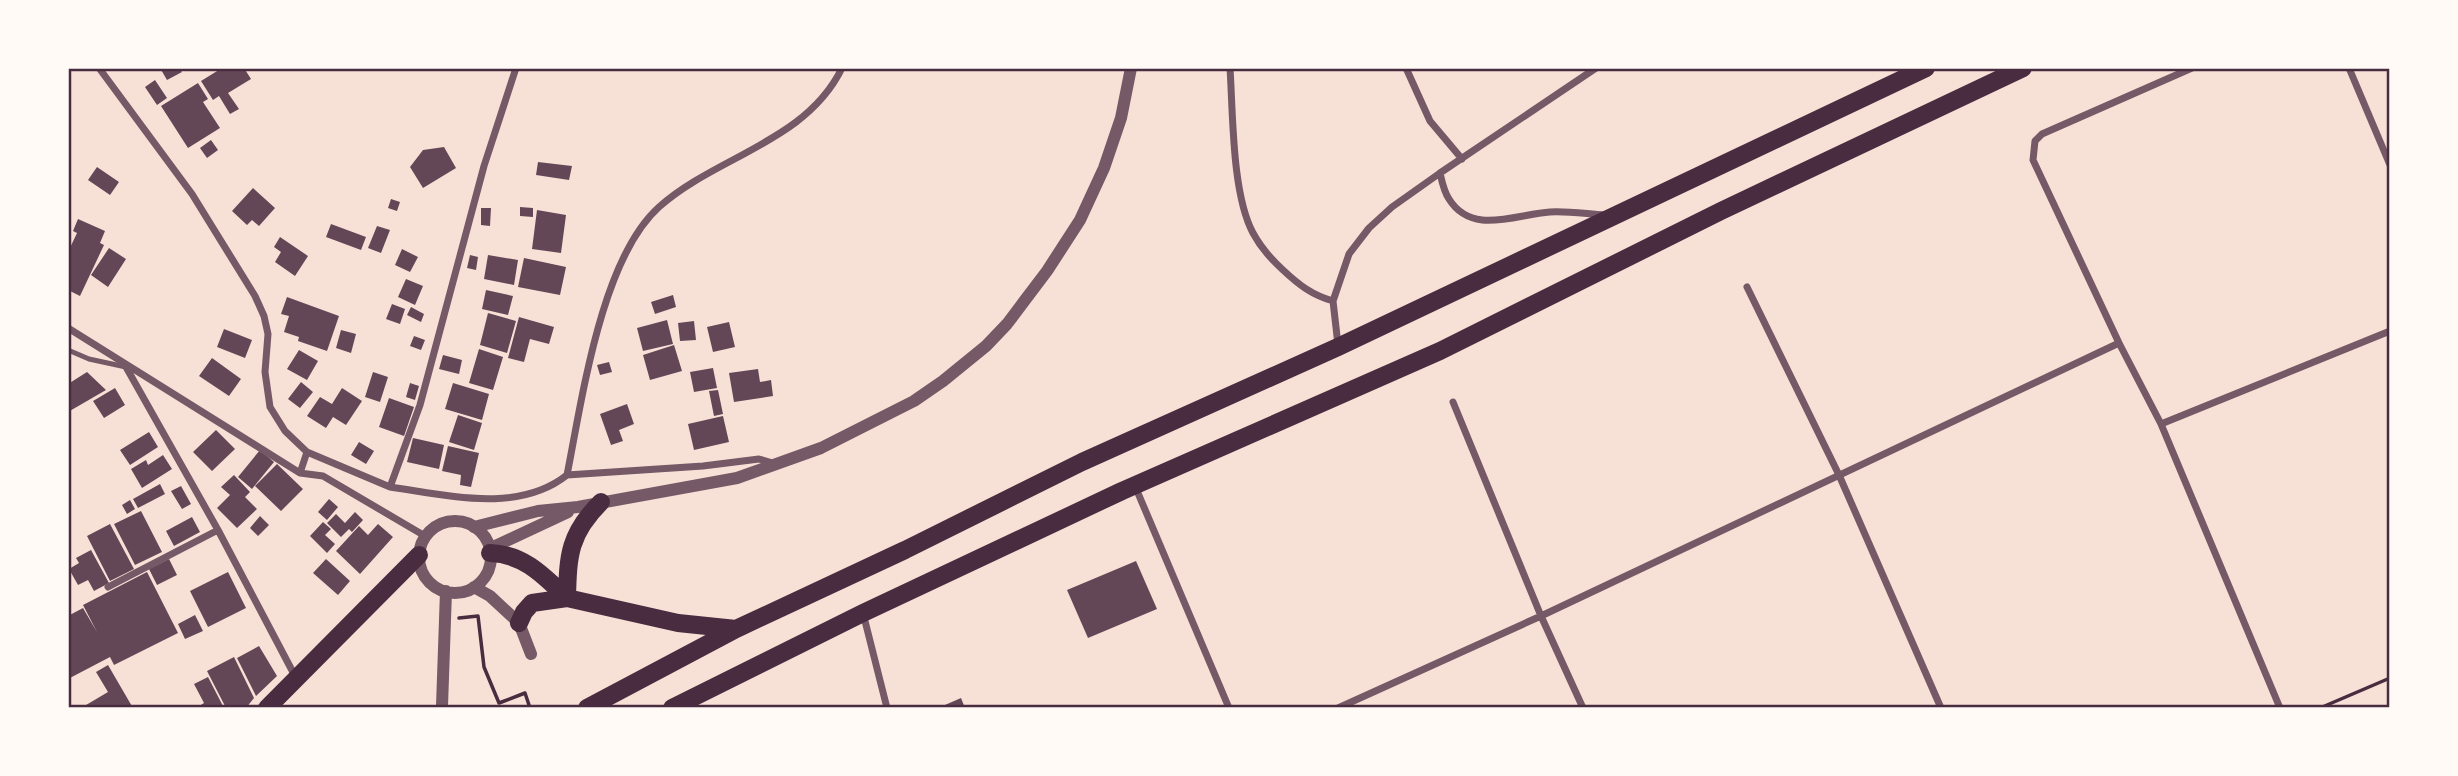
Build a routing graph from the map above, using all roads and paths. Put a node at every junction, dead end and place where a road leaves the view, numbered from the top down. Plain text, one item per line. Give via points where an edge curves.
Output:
1 (99, 68) edge
2 (516, 68) edge
3 (842, 68) edge
4 (1131, 68) edge
5 (1230, 68) edge
6 (1406, 68) edge
7 (1596, 68) edge
8 (1926, 68) edge
9 (2023, 68) edge
10 (2192, 68) edge
11 (2349, 68) edge
12 (1462, 159) junction
13 (2390, 165) edge
14 (1440, 173) junction
15 (1612, 215) junction
16 (1747, 288) dead end
17 (1333, 301) junction
18 (68, 328) edge
19 (2390, 331) edge
20 (2119, 343) junction
21 (1338, 347) junction
22 (68, 350) edge
23 (114, 354) junction
24 (126, 367) junction
25 (1453, 402) dead end
26 (2161, 424) junction
27 (307, 452) junction
28 (776, 464) junction
29 (300, 473) junction
30 (567, 475) junction
31 (1839, 475) junction
32 (1134, 485) junction
33 (390, 488) junction
34 (601, 502) junction
35 (578, 507) junction
36 (474, 527) junction
37 (218, 530) junction
38 (425, 536) junction
39 (490, 551) junction
40 (419, 555) junction
41 (108, 587) dead end
42 (474, 587) junction
43 (446, 592) junction
44 (567, 598) junction
45 (863, 613) junction
46 (1541, 616) junction
47 (459, 618) dead end
48 (519, 623) junction
49 (736, 629) junction
50 (531, 654) dead end
51 (2390, 678) edge
52 (296, 679) junction
53 (442, 706) dead end
54 (267, 708) edge
55 (530, 708) edge
56 (587, 708) edge
57 (672, 708) edge
58 (887, 708) edge
59 (1229, 708) edge
60 (1338, 708) edge
61 (1583, 708) edge
62 (1941, 708) edge
63 (2280, 708) edge
64 (2320, 708) edge

1 - 27 street via 192,194 255,296 268,334 265,372 270,407 285,431
2 - 33 street via 484,166 420,405
3 - 30 street via 822,102 779,135 681,191 658,208 639,232 611,284
4 - 28 street via 1121,118 1080,220 1007,324 968,362 914,401 821,448
5 - 17 street via 1239,180 1253,233 1274,262 1300,286
6 - 12 street via 1430,121
7 - 12 street
8 - 15 highway
9 - 32 highway via 1440,351
10 - 20 street via 2035,141 2033,160
11 - 13 street
12 - 14 street
14 - 15 street via 1449,199 1476,220 1550,212
14 - 17 street via 1369,228 1349,254
15 - 21 highway
16 - 31 street
17 - 21 street
18 - 23 street
19 - 26 street
20 - 26 street
20 - 31 street
21 - 49 highway via 1082,462
22 - 24 lane
23 - 24 street
23 - 29 street
24 - 37 street
25 - 46 street
26 - 63 street
27 - 29 street
27 - 33 street
28 - 30 street via 759,458
28 - 34 street via 737,478
29 - 38 street via 323,476
30 - 33 street via 532,493 491,499
31 - 46 street
31 - 62 street
32 - 45 highway
32 - 59 street
34 - 35 street
34 - 44 highway via 578,528 570,550
35 - 36 street via 537,511
35 - 39 street
36 - 38 street via 464,522 442,523
36 - 39 street
37 - 41 street
37 - 52 street
38 - 40 street
39 - 42 street via 487,573
39 - 44 highway via 527,562
40 - 43 street via 426,578
40 - 52 highway
42 - 43 street
42 - 48 street
43 - 53 street
44 - 48 highway via 533,603
44 - 49 highway via 678,623
45 - 57 highway
45 - 58 street
46 - 60 street
46 - 61 street
47 - 55 path via 478,617 484,667 499,703 525,693
48 - 50 street
49 - 56 highway
51 - 64 path
52 - 54 highway

